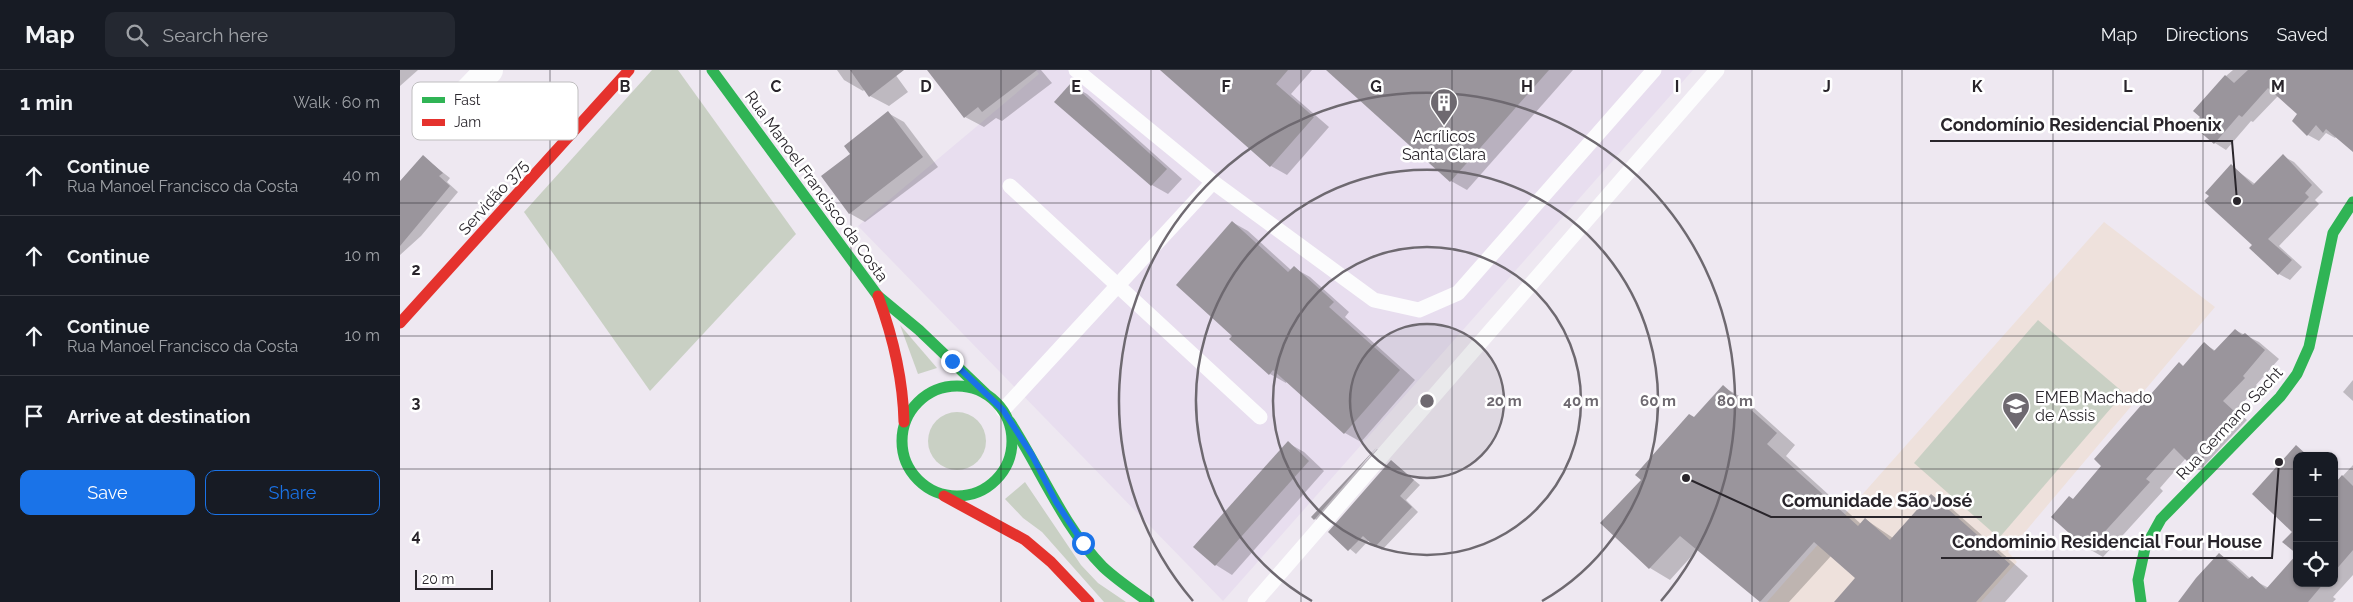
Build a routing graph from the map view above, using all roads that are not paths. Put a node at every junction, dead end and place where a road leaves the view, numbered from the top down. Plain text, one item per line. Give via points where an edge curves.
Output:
1 (489, 70) edge
2 (629, 70) edge
3 (712, 70) edge
4 (1076, 70) edge
5 (1654, 70) edge
6 (1717, 70) edge
7 (478, 82) edge
8 (578, 126) edge
9 (566, 140) edge
10 (1213, 182) junction
11 (1010, 186) dead end
12 (2353, 202) edge
13 (1117, 286) junction
14 (878, 296) junction
15 (400, 323) edge
16 (985, 393) junction
17 (1006, 415) junction
18 (1260, 416) dead end
19 (904, 422) junction
20 (940, 494) junction
21 (1089, 602) edge
22 (1150, 602) edge
23 (1255, 602) edge
24 (2141, 602) edge

1 - 7 street
2 - 8 main road, Servidão 375
3 - 14 main road, Rua Manoel Francisco da Costa
4 - 10 lane
5 - 10 lane via 1458,293 1419,310 1374,300
6 - 23 lane
9 - 15 main road, Servidão 375
10 - 13 lane
11 - 13 lane
12 - 24 main road, Rua Germano Sacht via 2333,232 2309,347 2297,374 2280,397 2161,519 2144,548 2138,580
13 - 17 lane
13 - 18 lane
14 - 16 main road, Rua Manoel Francisco da Costa
14 - 19 main road, Rua Manoel Francisco da Costa via 902,382
16 - 17 main road
16 - 19 main road via 967,386 948,386 929,392 914,404
17 - 20 main road via 1012,437 1011,454 1004,471 992,484 966,496
17 - 22 main road via 1083,543 1100,563
19 - 20 main road via 901,440 904,458 913,475
20 - 21 main road via 1026,540

